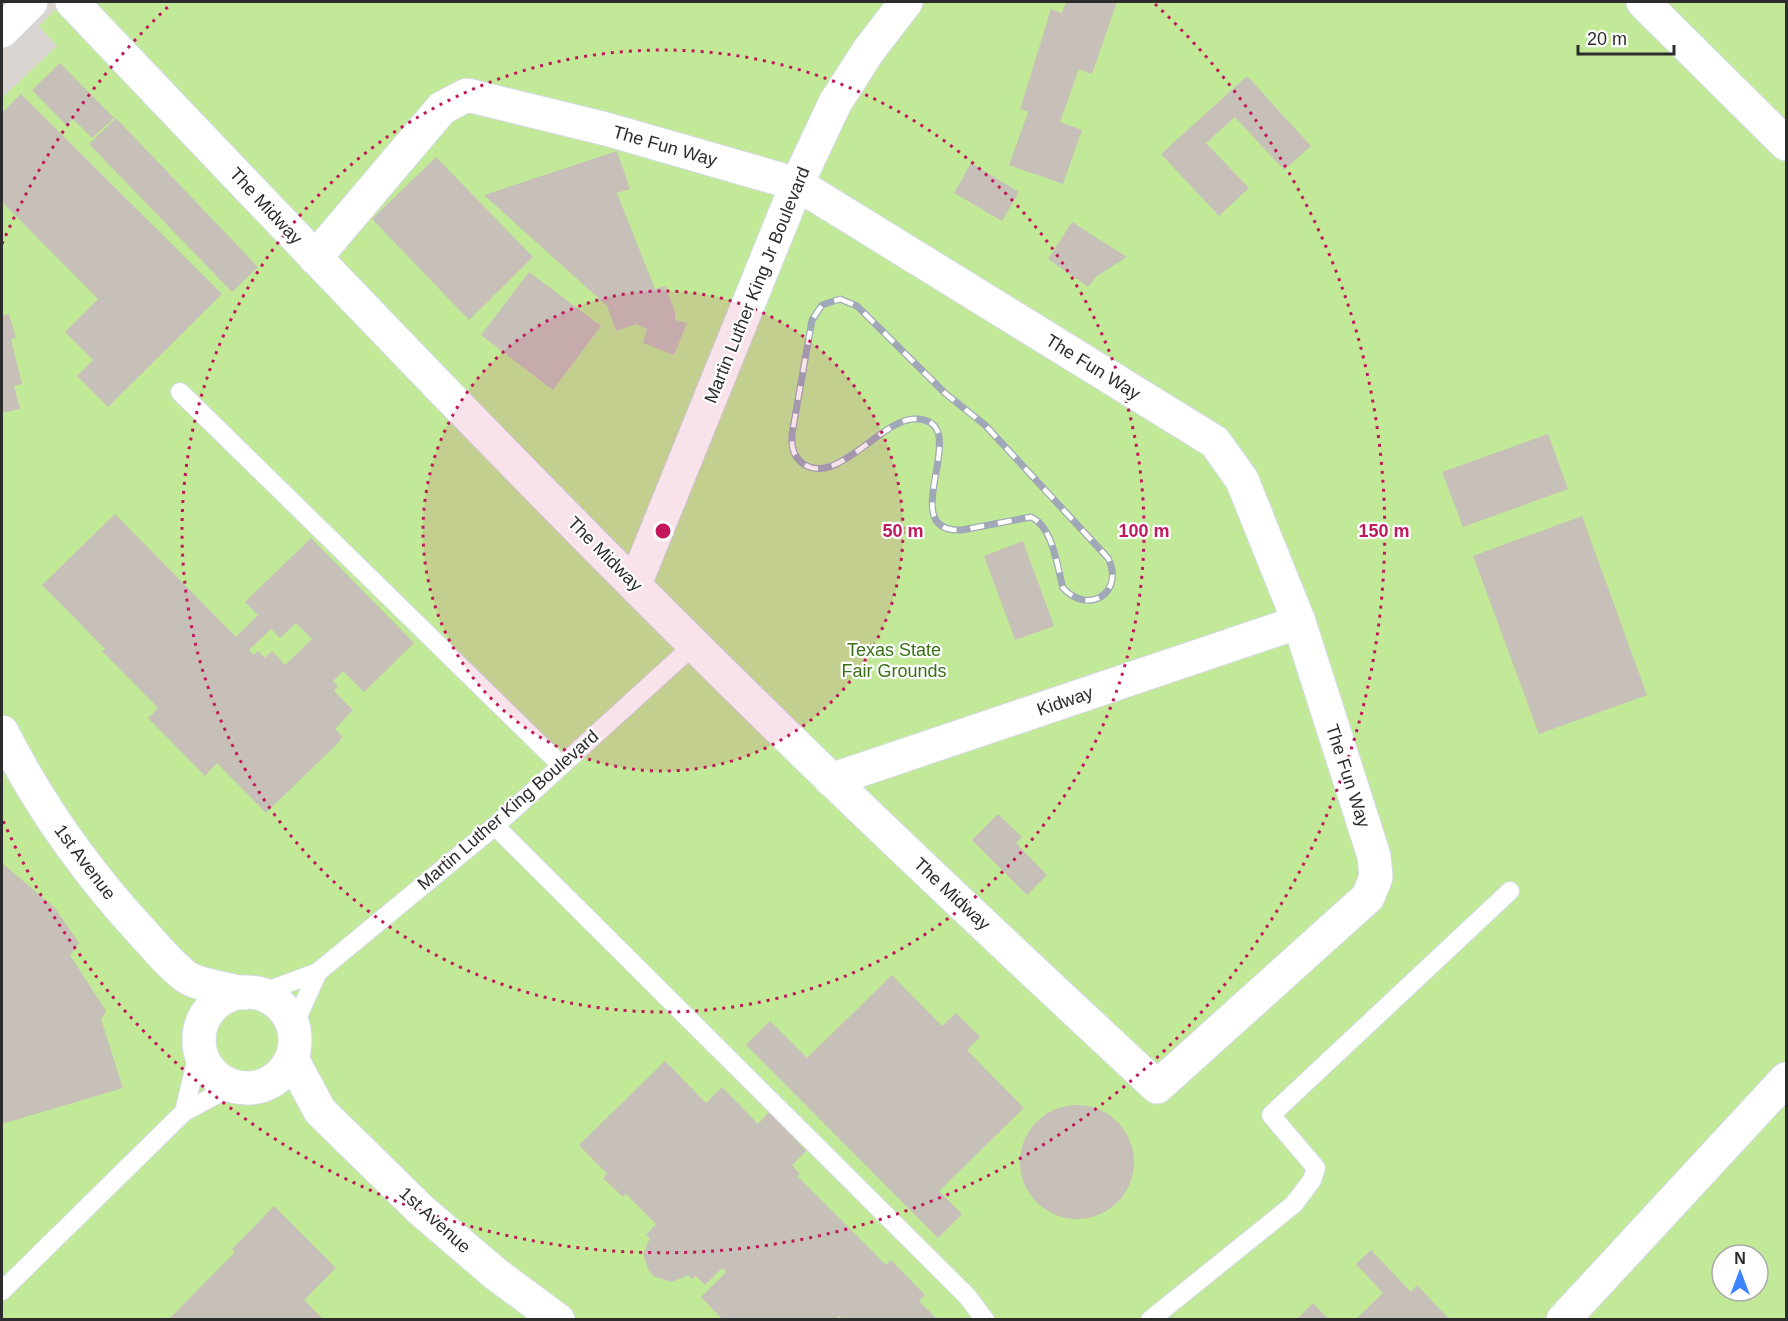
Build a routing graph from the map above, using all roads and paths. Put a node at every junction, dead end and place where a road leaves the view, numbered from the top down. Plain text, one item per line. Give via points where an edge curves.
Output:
1 (31, 2) edge
2 (72, 2) edge
3 (906, 2) edge
4 (1643, 2) edge
5 (2, 32) edge
6 (1786, 144) edge
7 (797, 184) junction
8 (315, 258) junction
9 (180, 392) dead end
10 (635, 584) junction
11 (1299, 622) junction
12 (695, 644) junction
13 (2, 732) edge
14 (561, 765) junction
15 (831, 780) junction
16 (495, 826) junction
17 (1510, 891) dead end
18 (318, 972) junction
19 (187, 978) junction
20 (251, 993) junction
21 (293, 1027) junction
22 (199, 1041) junction
23 (292, 1059) junction
24 (1786, 1079) edge
25 (244, 1087) junction
26 (1157, 1088) joint
27 (184, 1112) junction
28 (320, 1112) junction
29 (2, 1291) edge
30 (558, 1320) edge
31 (985, 1320) edge
32 (1150, 1320) edge
33 (1563, 1320) edge

1 - 5 street
2 - 8 street, The Midway
3 - 7 street, Martin Luther King Jr Boulevard via 835,103
4 - 6 street
7 - 8 street, The Fun Way via 606,129 467,95 442,108
7 - 10 street, Martin Luther King Jr Boulevard
7 - 11 street, The Fun Way via 1215,442 1242,480
8 - 10 street, The Midway
9 - 14 lane
10 - 12 street, The Midway
11 - 15 street, Kidway
11 - 26 street, The Fun Way via 1374,856 1376,877 1368,897
12 - 14 lane, Martin Luther King Boulevard
12 - 15 street, The Midway
13 - 19 street, 1st Avenue via 33,791 90,872
14 - 16 lane, Martin Luther King Boulevard
15 - 26 street, The Midway
16 - 18 lane, Martin Luther King Boulevard
16 - 31 lane via 967,1296
17 - 32 lane via 1271,1115 1316,1168 1312,1180 1294,1204
18 - 20 lane, Martin Luther King Boulevard
18 - 21 lane, Martin Luther King Boulevard
19 - 20 street
19 - 22 street
20 - 21 street via 274,1000
20 - 22 street via 226,997 213,1006 203,1019
21 - 23 street via 296,1043
22 - 25 street via 204,1063 213,1075
22 - 27 lane
23 - 25 street via 270,1083
23 - 28 street, 1st Avenue
24 - 33 street
25 - 27 lane
25 - 28 street, 1st Avenue
27 - 29 lane
28 - 30 street, 1st Avenue via 421,1210 497,1275

